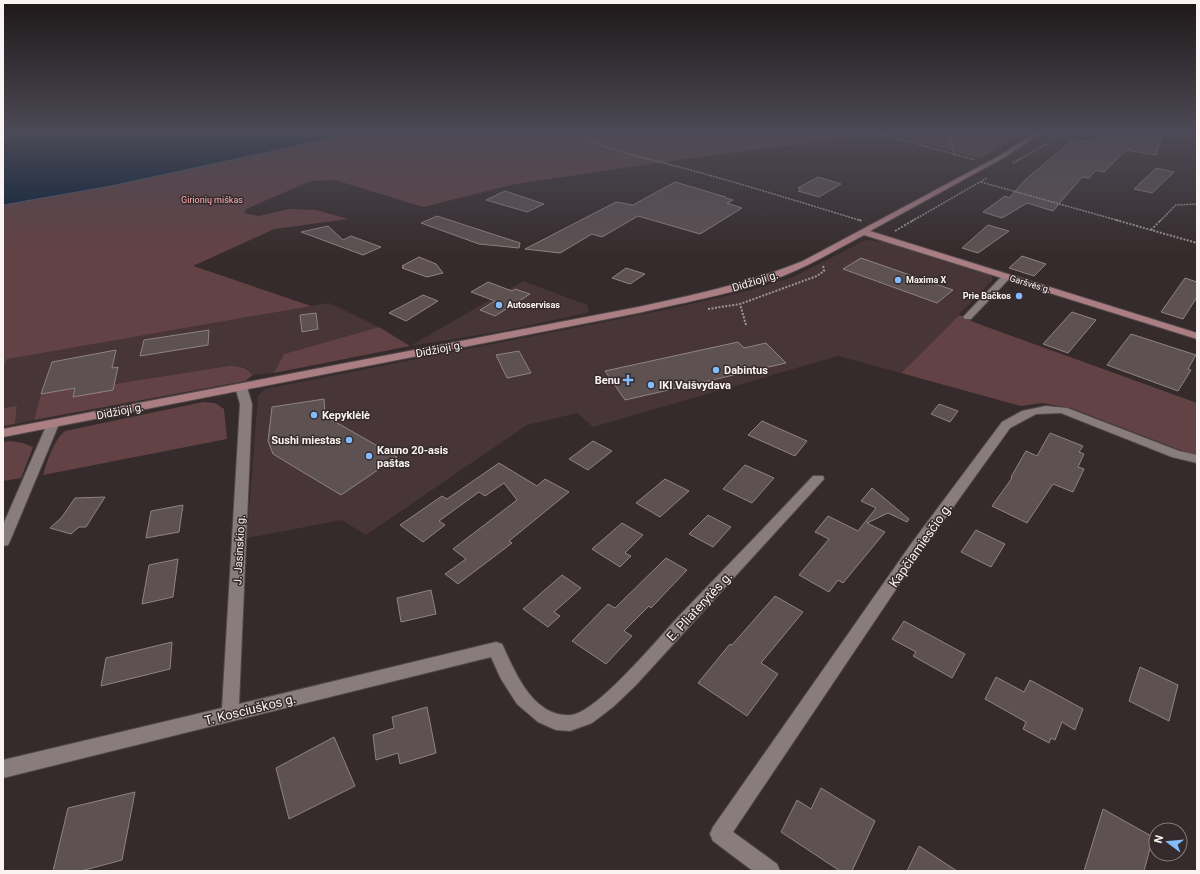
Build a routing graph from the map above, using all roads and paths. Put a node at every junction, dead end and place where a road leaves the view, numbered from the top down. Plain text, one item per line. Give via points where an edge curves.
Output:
1 (703, 174) edge
2 (971, 174) edge
3 (980, 182) dead end
4 (1197, 204) edge
5 (876, 225) junction
6 (1151, 230) junction
7 (864, 232) junction
8 (1197, 243) edge
9 (828, 262) dead end
10 (1006, 277) junction
11 (740, 304) junction
12 (708, 309) dead end
13 (968, 317) dead end
14 (746, 325) dead end
15 (1197, 336) edge
16 (241, 387) junction
17 (53, 424) junction
18 (3, 433) edge
19 (1197, 459) edge
20 (818, 479) dead end
21 (3, 541) edge
22 (496, 649) joint
23 (230, 714) junction
24 (3, 769) edge
25 (770, 871) edge

1 - 5 path
2 - 5 main road, Didžioji g.
3 - 6 path
4 - 6 path via 1176,205
5 - 7 main road, Didžioji g.
6 - 8 path
7 - 10 main road, Garšvės g.
7 - 16 main road, Didžioji g. via 806,263 779,274 709,295
9 - 11 path via 823,265 824,271 817,276
10 - 13 street
10 - 15 main road, Garšvės g.
11 - 12 path
11 - 14 path
16 - 17 main road, Didžioji g.
16 - 23 street, J. Jasinskio g. via 246,404
17 - 18 main road, Didžioji g.
17 - 21 street
19 - 25 street, Kapčiamiesčio g. via 1176,454 1063,410 1045,408 1028,412 1006,426 916,548 720,834
20 - 22 street, E. Pliaterytės g. via 628,682 593,713 572,724 546,717 525,702 506,674
22 - 23 street, T. Kosciuškos g.
23 - 24 street, T. Kosciuškos g.

